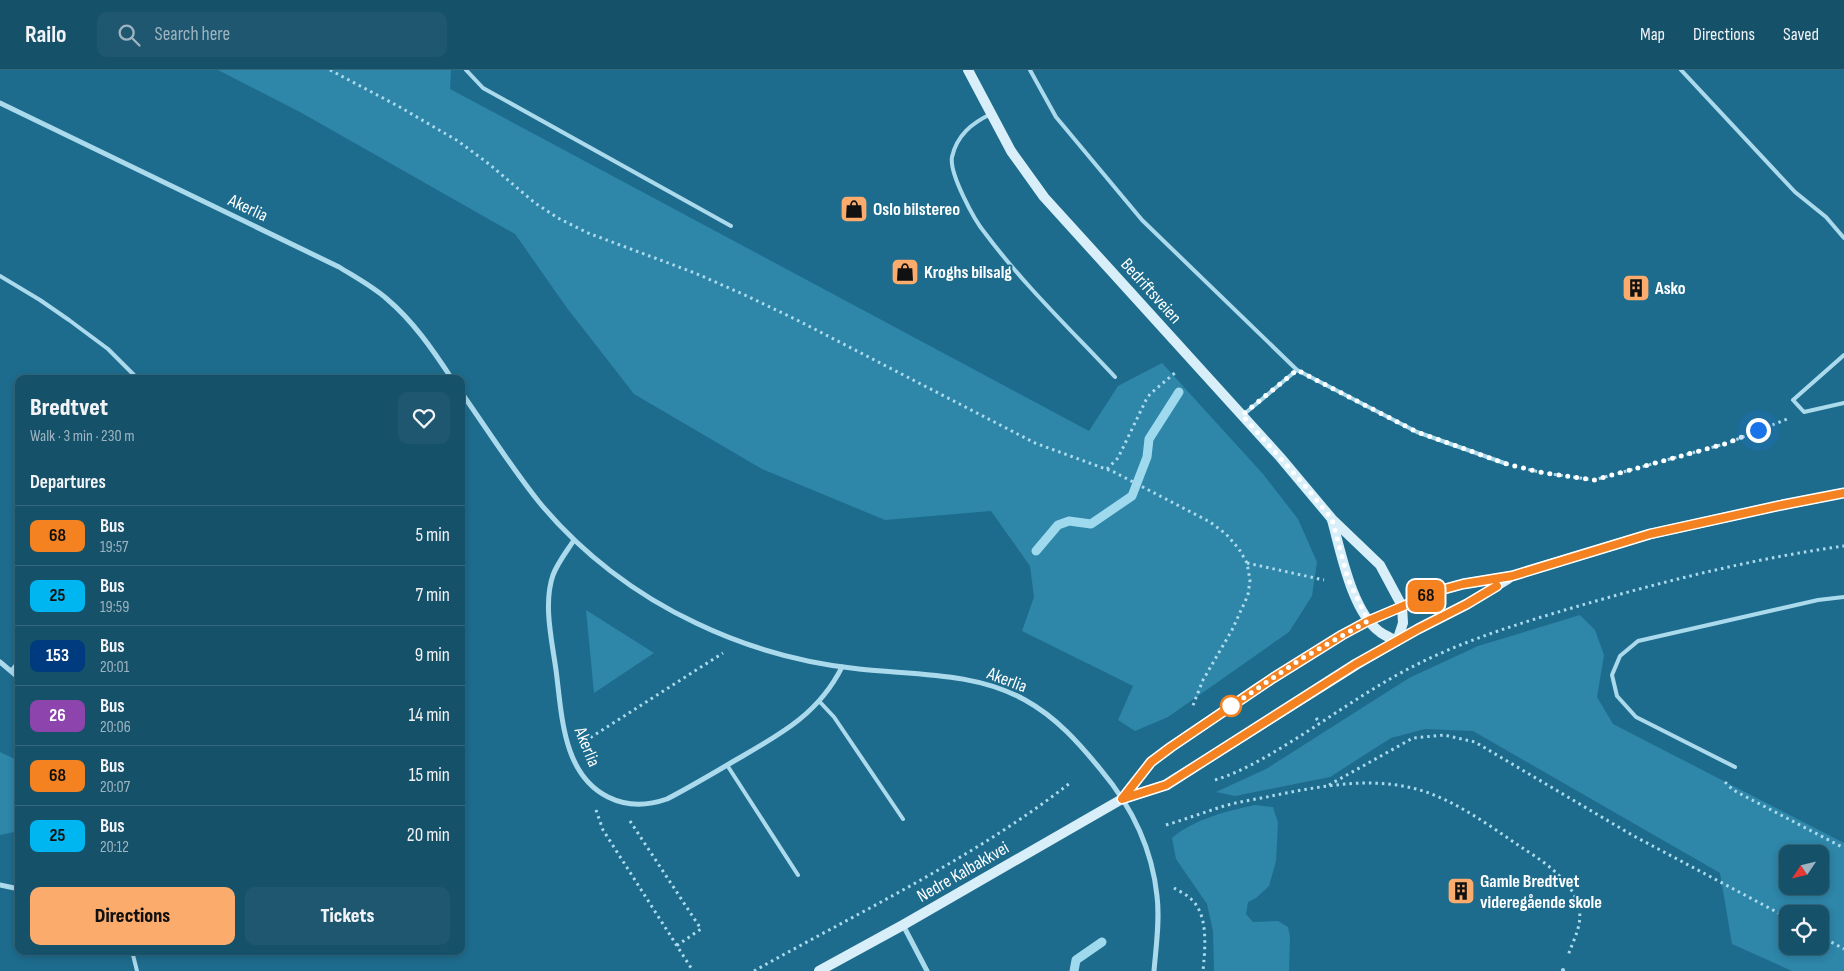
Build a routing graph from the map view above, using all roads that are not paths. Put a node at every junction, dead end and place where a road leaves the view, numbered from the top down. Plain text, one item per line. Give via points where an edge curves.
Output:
1 (466, 70) edge
2 (968, 70) edge
3 (1030, 70) edge
4 (1680, 70) edge
5 (0, 103) edge
6 (991, 114) junction
7 (732, 226) dead end
8 (1844, 238) edge
9 (0, 276) edge
10 (1844, 355) edge
11 (1297, 370) junction
12 (134, 375) edge
13 (449, 375) edge
14 (1115, 377) dead end
15 (465, 398) edge
16 (1844, 404) edge
17 (1242, 415) junction
18 (1507, 464) road end
19 (1844, 493) edge
20 (1332, 519) junction
21 (574, 540) junction
22 (1512, 576) junction
23 (1844, 597) edge
24 (1402, 606) junction
25 (1368, 621) junction
26 (1397, 640) junction
27 (0, 662) edge
28 (15, 666) edge
29 (842, 667) junction
30 (11, 671) junction
31 (15, 674) edge
32 (819, 701) junction
33 (728, 765) junction
34 (1735, 768) dead end
35 (1122, 799) junction
36 (903, 819) dead end
37 (798, 875) dead end
38 (0, 884) edge
39 (15, 889) edge
40 (904, 925) junction
41 (133, 955) edge
42 (926, 970) edge
43 (137, 971) edge
44 (820, 971) edge
45 (1154, 971) edge

1 - 7 lane via 483,88
2 - 6 main road, Bedriftsveien
3 - 11 lane via 1056,117 1142,220
4 - 8 lane via 1795,192 1826,217
5 - 13 street, Akerlia via 364,282 409,320
6 - 14 lane via 973,123 960,137 952,158 954,174 963,195 984,232
6 - 17 main road, Bedriftsveien via 1011,151 1044,198
9 - 12 lane via 77,325
10 - 16 lane via 1793,400 1804,412
11 - 17 lane
11 - 18 lane via 1417,432
15 - 21 street, Akerlia via 540,503
17 - 20 main road, Bedriftsveien
19 - 22 main road, Nedre Kalbakkvei via 1650,534
20 - 24 main road, Bedriftsveien via 1380,565
20 - 25 main road, Bedriftsveien via 1348,579
21 - 29 street, Akerlia via 601,564 661,605 694,622 735,640 792,658
21 - 33 street, Akerlia via 553,576 549,624 564,726 570,751 586,781 617,801 647,805 667,799
22 - 24 main road, Nedre Kalbakkvei via 1463,584
22 - 26 main road, Nedre Kalbakkvei via 1467,604
23 - 34 lane via 1638,641 1620,656 1612,675 1617,696 1636,717
24 - 25 main road, Nedre Kalbakkvei
24 - 26 main road via 1403,623
25 - 26 main road, Bedriftsveien via 1381,633
25 - 35 main road, Nedre Kalbakkvei via 1301,659 1171,747 1151,762
26 - 35 main road, Nedre Kalbakkvei via 1166,785
27 - 30 street
28 - 30 lane
29 - 32 street, Akerlia
29 - 35 street, Akerlia via 968,680 1000,688 1024,699 1066,729
30 - 31 street
32 - 33 street, Akerlia via 794,725
32 - 36 lane via 834,717
33 - 37 lane
35 - 40 main road, Nedre Kalbakkvei
35 - 45 street, Akerlia via 1137,822 1152,864 1158,898
38 - 39 street
40 - 42 street
40 - 44 main road, Nedre Kalbakkvei
41 - 43 lane

